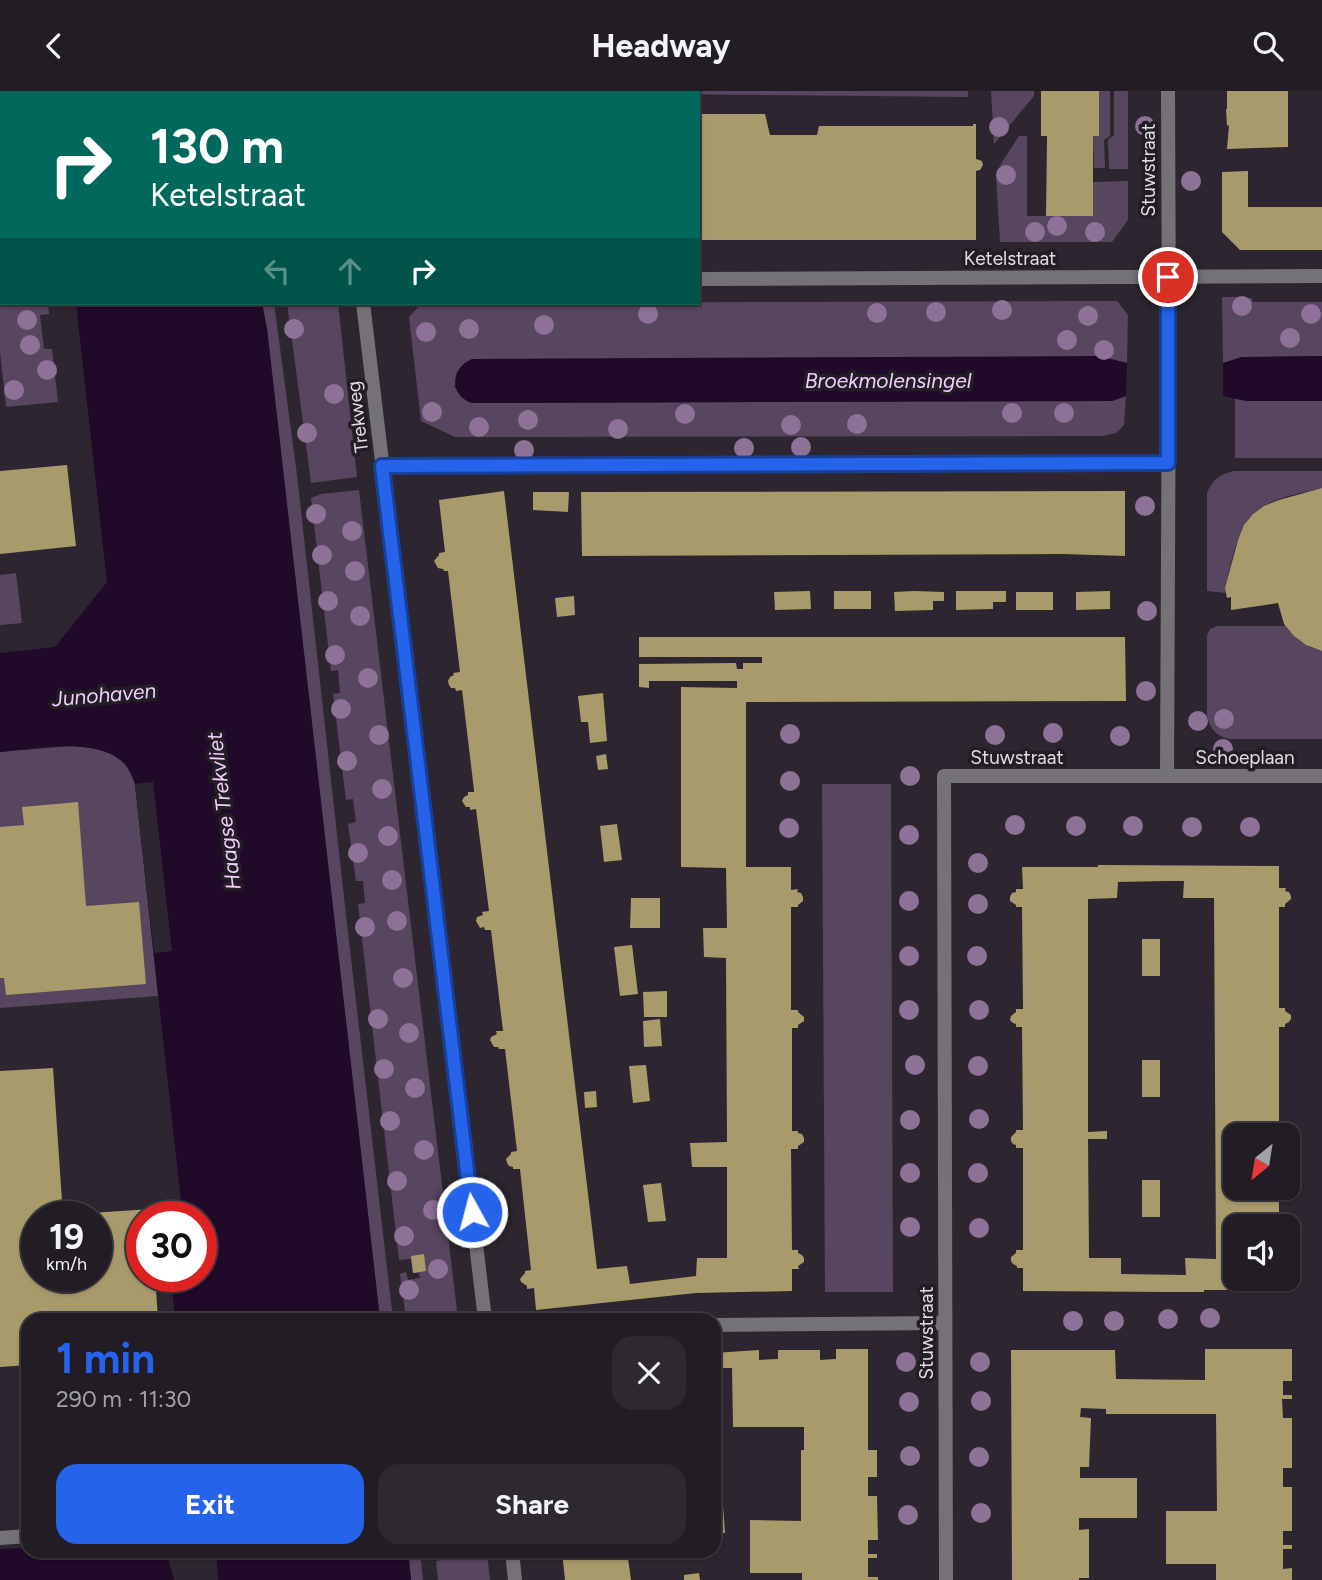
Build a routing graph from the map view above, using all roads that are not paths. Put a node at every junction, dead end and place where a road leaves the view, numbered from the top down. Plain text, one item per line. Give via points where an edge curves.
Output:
1 (1168, 91) edge
2 (1322, 276) edge
3 (1168, 277) junction
4 (700, 279) edge
5 (363, 305) edge
6 (1168, 463) junction
7 (382, 466) junction
8 (1167, 776) junction
9 (1322, 776) edge
10 (484, 1313) edge
11 (945, 1323) junction
12 (721, 1325) edge
13 (21, 1536) edge
14 (0, 1538) edge
15 (513, 1558) edge
16 (515, 1580) edge
17 (946, 1580) edge

1 - 3 street, Stuwstraat
2 - 3 street, Ketelstraat
3 - 4 street, Ketelstraat
3 - 6 street, Stuwstraat
5 - 7 street, Trekweg
6 - 7 street
6 - 8 street, Stuwstraat
7 - 10 street, Trekweg
8 - 9 street, Schoeplaan
8 - 11 street, Stuwstraat via 944,776
11 - 12 street
11 - 17 street, Stuwstraat
13 - 14 street
15 - 16 street

